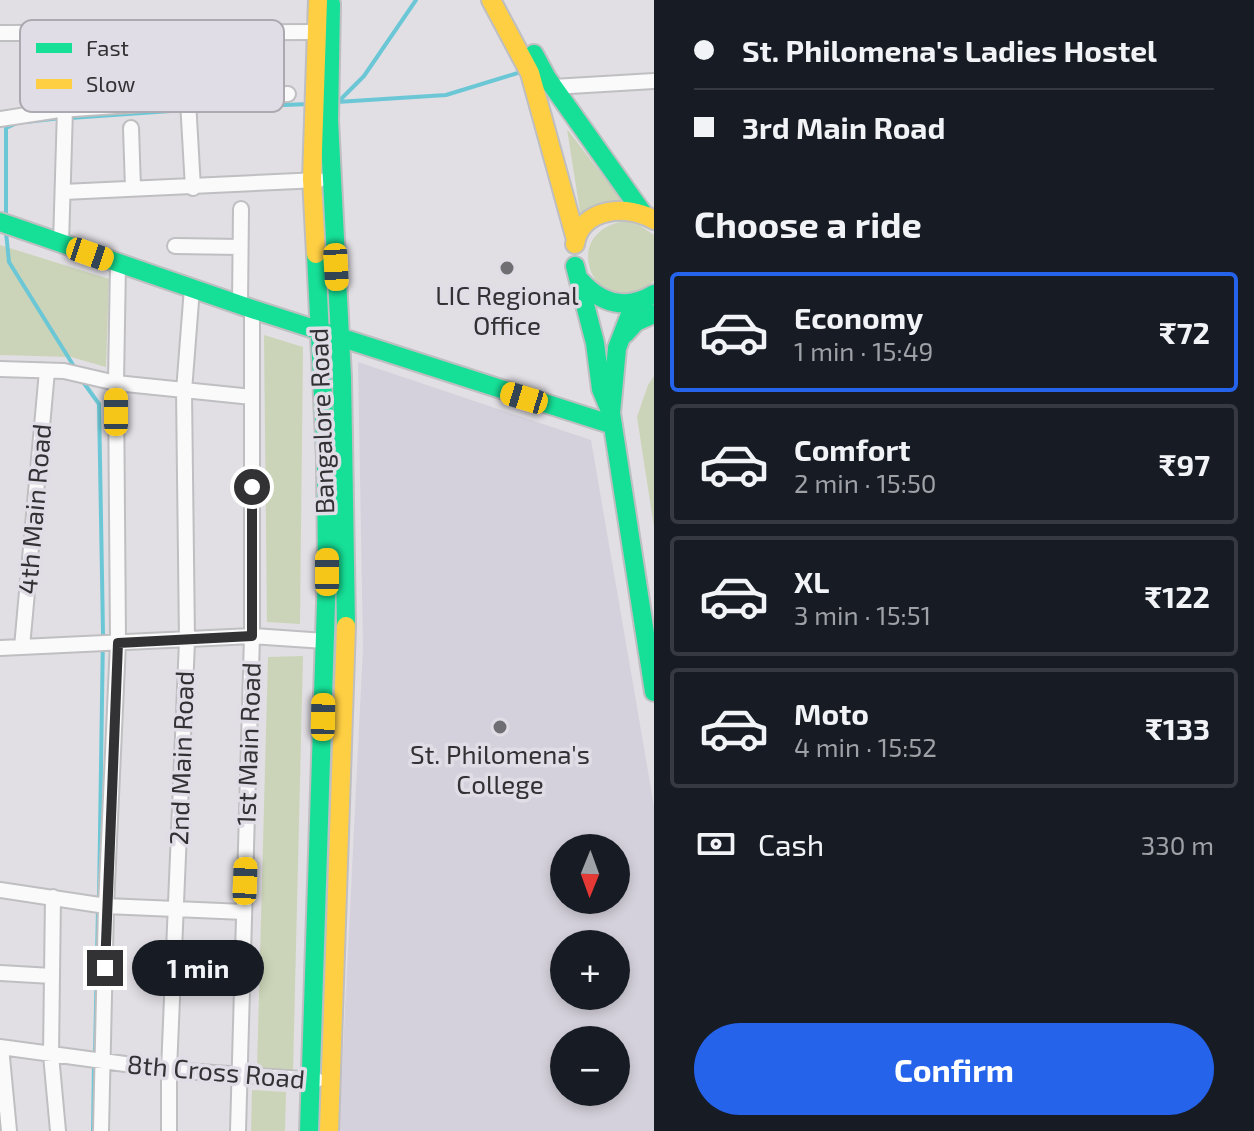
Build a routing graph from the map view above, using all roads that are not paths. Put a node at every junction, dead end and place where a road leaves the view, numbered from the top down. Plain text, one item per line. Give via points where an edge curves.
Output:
1 (318, 0) edge
2 (331, 0) edge
3 (491, 0) edge
4 (507, 0) edge
5 (284, 32) edge
6 (315, 32) junction
7 (0, 33) edge
8 (20, 33) edge
9 (534, 68) junction
10 (654, 81) edge
11 (322, 82) junction
12 (553, 87) junction
13 (284, 94) edge
14 (288, 94) dead end
15 (103, 112) edge
16 (188, 112) edge
17 (65, 117) junction
18 (0, 119) edge
19 (322, 120) junction
20 (131, 128) dead end
21 (312, 179) junction
22 (331, 180) junction
23 (133, 188) junction
24 (193, 188) junction
25 (63, 192) junction
26 (241, 209) dead end
27 (648, 216) edge
28 (0, 222) edge
29 (575, 236) junction
30 (61, 244) junction
31 (175, 246) dead end
32 (240, 247) junction
33 (118, 263) junction
34 (575, 266) junction
35 (192, 288) junction
36 (648, 303) edge
37 (246, 307) junction
38 (319, 330) junction
39 (339, 337) junction
40 (0, 369) edge
41 (47, 371) junction
42 (116, 383) junction
43 (184, 391) junction
44 (252, 397) junction
45 (612, 419) junction
46 (252, 636) junction
47 (187, 641) junction
48 (325, 641) junction
49 (118, 643) junction
50 (22, 647) junction
51 (0, 648) edge
52 (654, 692) edge
53 (0, 890) edge
54 (53, 897) junction
55 (106, 906) junction
56 (175, 910) junction
57 (244, 912) junction
58 (0, 973) edge
59 (52, 976) junction
60 (0, 1047) edge
61 (51, 1055) junction
62 (94, 1061) junction
63 (169, 1070) junction
64 (239, 1076) junction
65 (320, 1080) junction
66 (9, 1131) edge
67 (58, 1131) edge
68 (101, 1131) edge
69 (169, 1131) edge
70 (238, 1131) edge
71 (309, 1131) edge
72 (329, 1131) edge

1 - 6 main road, Bangalore Road
2 - 11 main road, Bangalore Road
3 - 9 main road
4 - 9 main road
5 - 6 street
6 - 11 main road, Bangalore Road
7 - 8 street
9 - 12 main road
9 - 29 main road
10 - 12 street
11 - 19 main road, Bangalore Road
12 - 27 main road
13 - 14 street
15 - 17 street
16 - 24 street
17 - 18 street
17 - 25 street
19 - 21 main road, Bangalore Road
19 - 22 main road, Bangalore Road
20 - 23 street
21 - 22 street
21 - 24 street
21 - 38 main road, Bangalore Road
22 - 39 main road, Bangalore Road
23 - 24 street
23 - 25 street
25 - 30 street
26 - 32 street, 1st Main Road
27 - 29 main road via 626,208 603,212
28 - 30 main road
29 - 34 main road
30 - 33 main road
31 - 32 street
32 - 37 street, 1st Main Road
33 - 35 main road
33 - 42 street
34 - 36 main road via 591,293 606,302
34 - 45 main road
35 - 37 main road
35 - 43 street, 2nd Main Road
36 - 45 main road via 619,340
37 - 38 main road
37 - 44 street, 1st Main Road
38 - 39 main road
38 - 48 main road, Bangalore Road via 326,458
39 - 45 main road
39 - 65 main road, Bangalore Road via 344,742
40 - 41 street
41 - 42 street
41 - 50 street, 4th Main Road
42 - 43 street
42 - 49 street
43 - 44 street
43 - 47 street, 2nd Main Road
44 - 46 street, 1st Main Road
45 - 52 main road
46 - 47 street
46 - 48 street
46 - 57 street, 1st Main Road
47 - 49 street
47 - 56 street, 2nd Main Road
48 - 65 main road, Bangalore Road
49 - 50 street
49 - 55 street
50 - 51 street
53 - 54 street
54 - 55 street
54 - 59 street
55 - 56 street
55 - 62 street
56 - 57 street
56 - 63 street, 2nd Main Road
57 - 64 street, 1st Main Road
58 - 59 street
59 - 61 street
60 - 61 street, 8th Cross Road
60 - 66 street
61 - 62 street, 8th Cross Road
61 - 67 street
62 - 63 street, 8th Cross Road
62 - 68 street
63 - 64 street, 8th Cross Road
63 - 69 street, 2nd Main Road
64 - 65 street, 8th Cross Road
64 - 70 street, 1st Main Road
65 - 71 main road, Bangalore Road
65 - 72 main road, Bangalore Road

